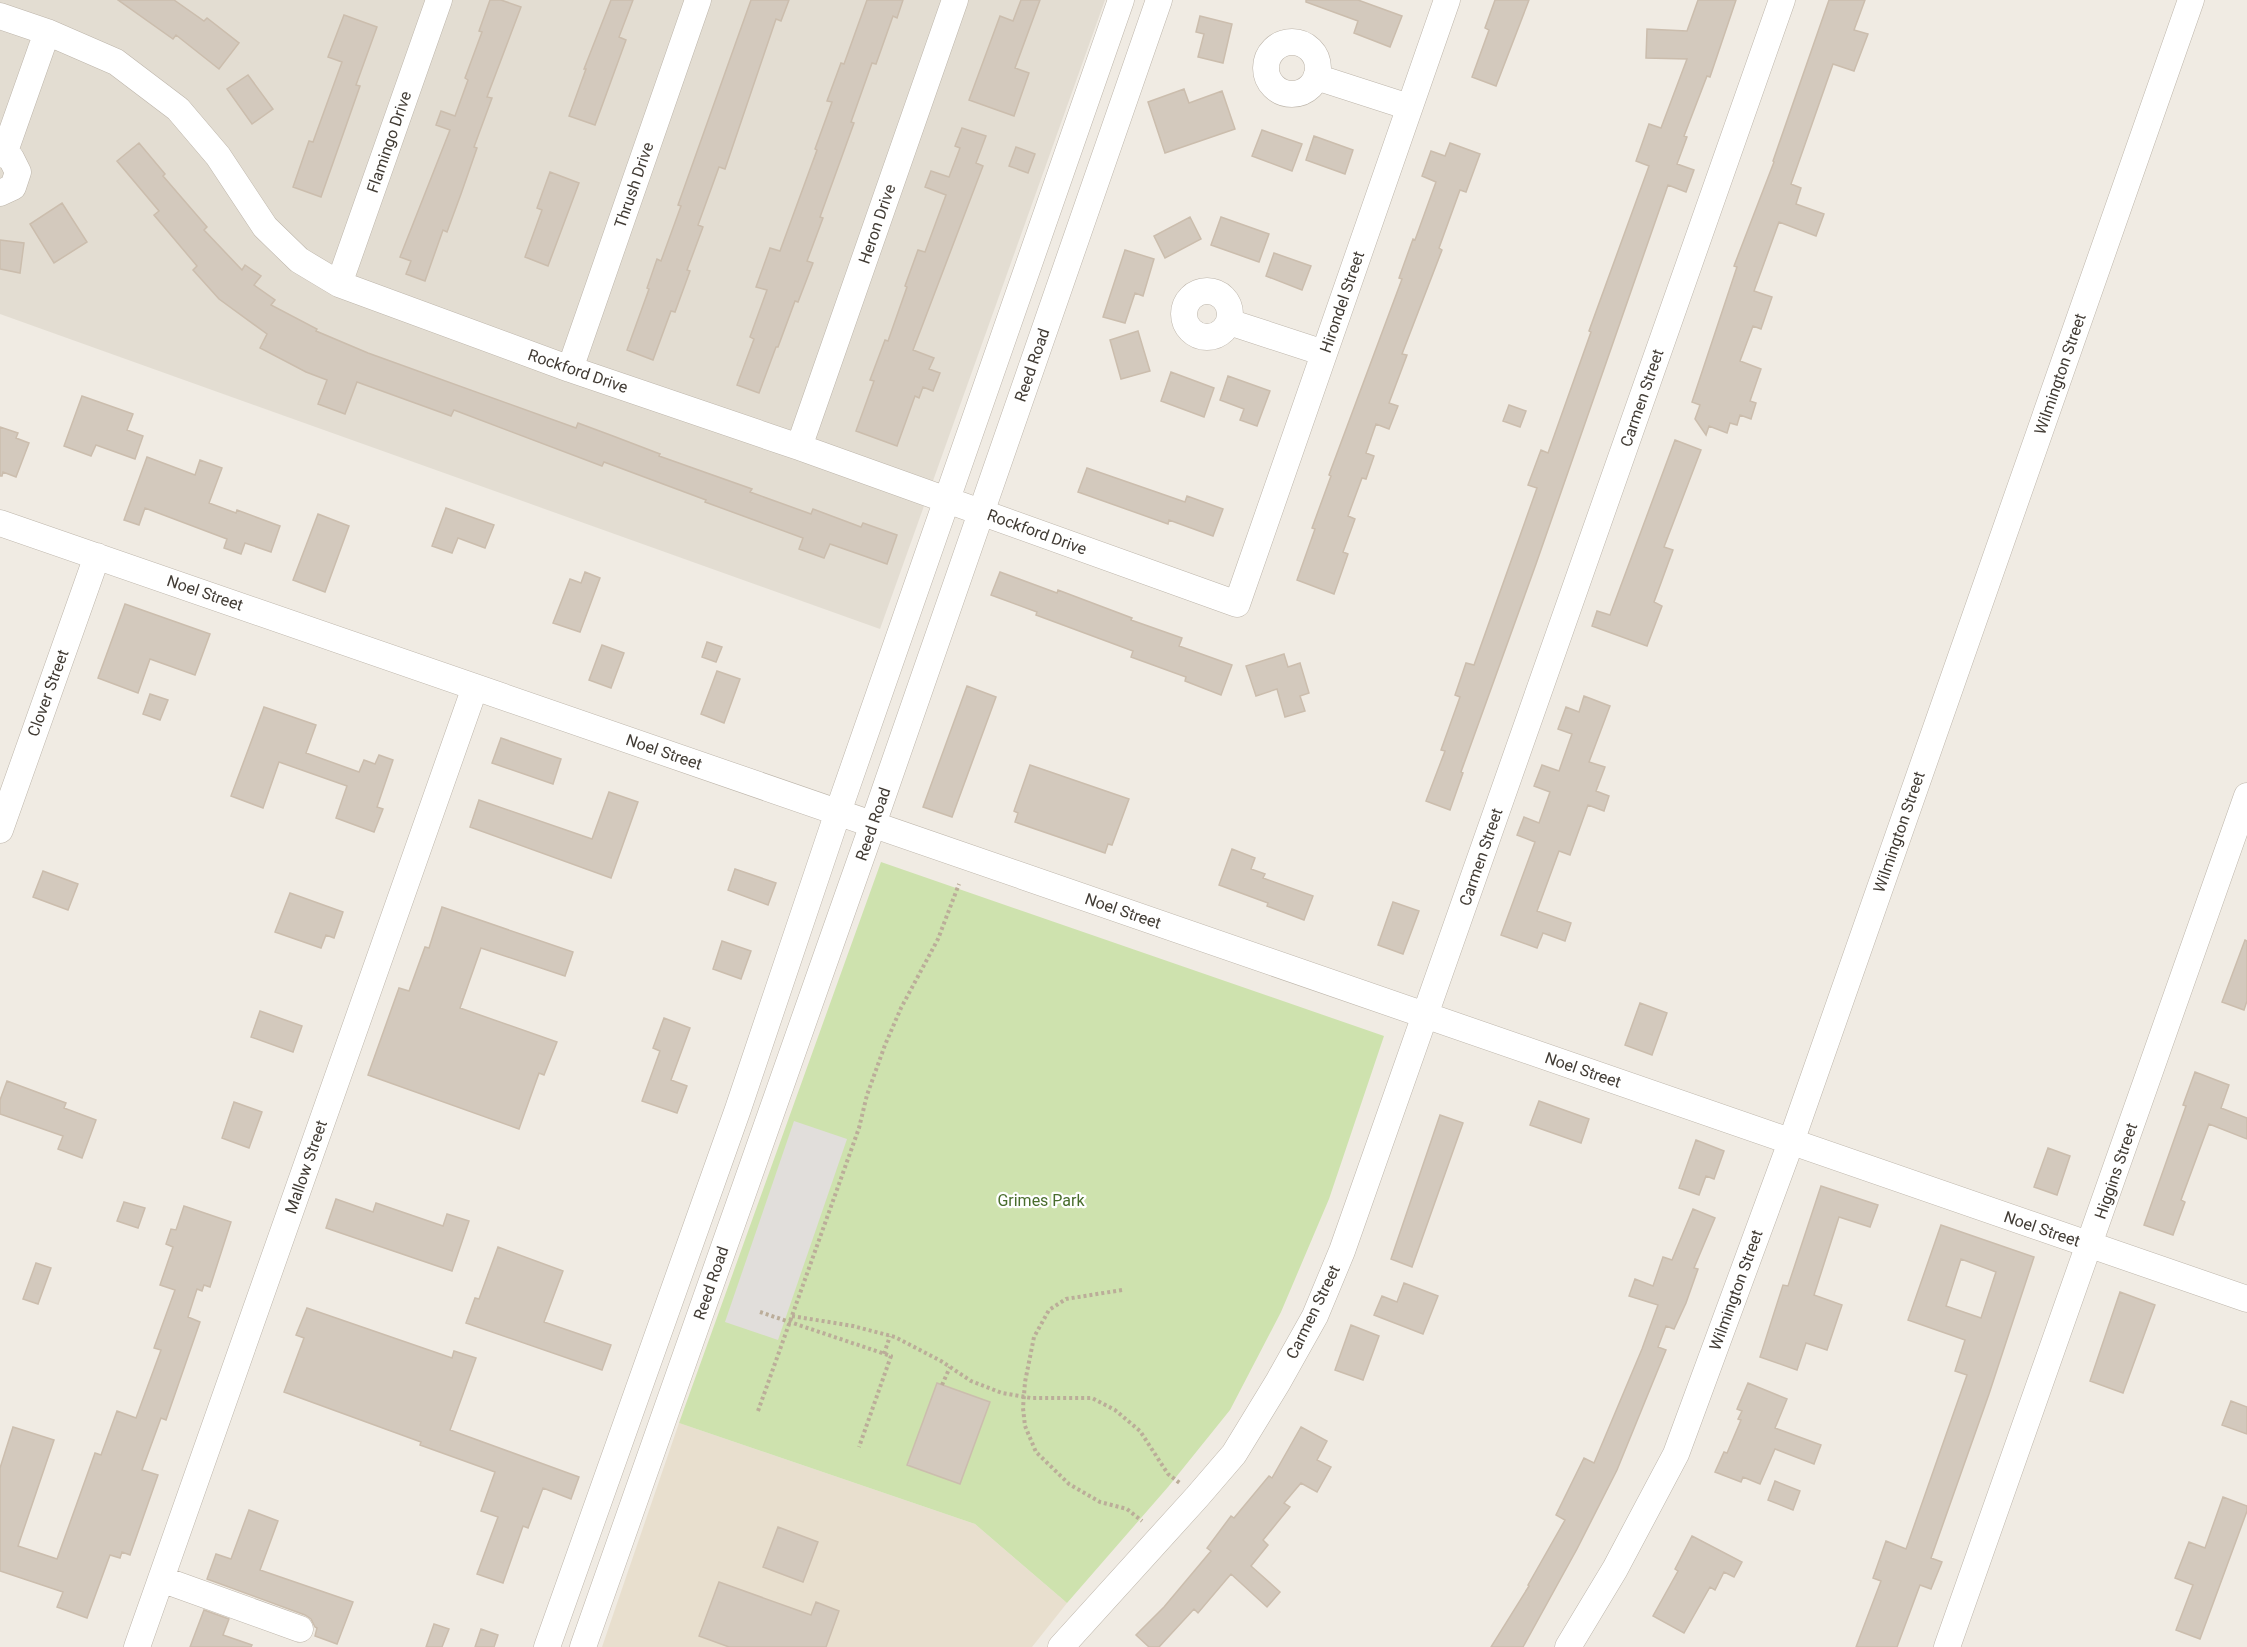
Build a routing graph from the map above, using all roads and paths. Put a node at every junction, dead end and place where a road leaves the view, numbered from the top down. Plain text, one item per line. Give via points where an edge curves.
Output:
1 (439, 0) edge
2 (698, 0) edge
3 (955, 0) edge
4 (1121, 0) edge
5 (1159, 0) edge
6 (1447, 0) edge
7 (1782, 0) edge
8 (2191, 0) edge
9 (0, 16) edge
10 (48, 32) junction
11 (1316, 77) dead end
12 (1085, 104) junction
13 (1409, 107) junction
14 (1119, 116) junction
15 (2, 153) edge
16 (0, 193) edge
17 (339, 284) junction
18 (1229, 322) dead end
19 (1324, 353) junction
20 (570, 369) junction
21 (799, 447) junction
22 (947, 500) junction
23 (981, 511) junction
24 (0, 523) edge
25 (97, 556) junction
26 (1237, 604) joint
27 (475, 687) junction
28 (2247, 796) edge
29 (838, 812) junction
30 (873, 824) junction
31 (0, 830) edge
32 (959, 884) dead end
33 (1425, 1015) junction
34 (738, 1108) junction
35 (768, 1121) junction
36 (1791, 1142) junction
37 (2090, 1245) junction
38 (1122, 1290) dead end
39 (2247, 1299) edge
40 (760, 1312) dead end
41 (792, 1316) junction
42 (789, 1321) junction
43 (890, 1336) junction
44 (884, 1354) junction
45 (950, 1367) junction
46 (942, 1385) dead end
47 (1024, 1397) junction
48 (758, 1411) dead end
49 (859, 1447) dead end
50 (616, 1453) junction
51 (648, 1464) junction
52 (1197, 1497) junction
53 (1142, 1521) dead end
54 (161, 1579) junction
55 (300, 1629) dead end
56 (137, 1647) edge
57 (547, 1647) edge
58 (583, 1647) edge
59 (1060, 1647) edge
60 (1568, 1647) edge
61 (1947, 1647) edge

1 - 17 street, Flamingo Drive
2 - 20 street, Thrush Drive
3 - 21 street, Heron Drive
4 - 12 street, Reed Road
5 - 14 street, Reed Road
6 - 13 street, Hirondel Street
7 - 33 street, Carmen Street
8 - 36 street, Wilmington Street
9 - 10 street, Rockford Drive
10 - 15 street
10 - 17 street, Rockford Drive via 116,62 178,109 218,156 265,227 299,260
11 - 13 street
12 - 14 street
12 - 22 street, Reed Road
13 - 19 street, Hirondel Street
14 - 23 street, Reed Road
15 - 16 street via 11,158 18,172 13,187
17 - 20 street, Rockford Drive
18 - 19 street
19 - 26 street, Hirondel Street
20 - 21 street, Rockford Drive
21 - 22 street, Rockford Drive
22 - 23 street, Rockford Drive
22 - 29 street, Reed Road
23 - 26 street, Rockford Drive
23 - 30 street, Reed Road
24 - 25 street, Noel Street
25 - 27 street, Noel Street
25 - 31 street, Clover Street
27 - 29 street, Noel Street
27 - 54 street, Mallow Street
28 - 37 street, Higgins Street
29 - 30 street, Noel Street
29 - 34 street, Reed Road
30 - 33 street, Noel Street
30 - 35 street, Reed Road
32 - 41 path via 938,939 885,1045
33 - 36 street, Noel Street
33 - 52 street, Carmen Street via 1342,1251 1315,1316 1234,1454
34 - 35 street
34 - 50 street, Reed Road
35 - 51 street, Reed Road
36 - 37 street, Noel Street
36 - 60 street, Wilmington Street via 1676,1454
37 - 39 street, Noel Street
37 - 61 street, Higgins Street
38 - 47 path via 1066,1299 1049,1310 1034,1337
40 - 42 path
41 - 42 path
41 - 43 path
42 - 44 path
42 - 48 path
43 - 44 path
43 - 45 path
44 - 49 path via 891,1356
45 - 46 path
45 - 47 path via 971,1381
47 - 52 path via 1092,1398 1115,1410 1140,1431 1168,1474
47 - 53 path via 1025,1426 1036,1452 1069,1484 1100,1502 1126,1509
50 - 51 street
50 - 57 street, Reed Road
51 - 58 street, Reed Road
52 - 59 street, Carmen Street
54 - 55 street
54 - 56 street, Mallow Street

